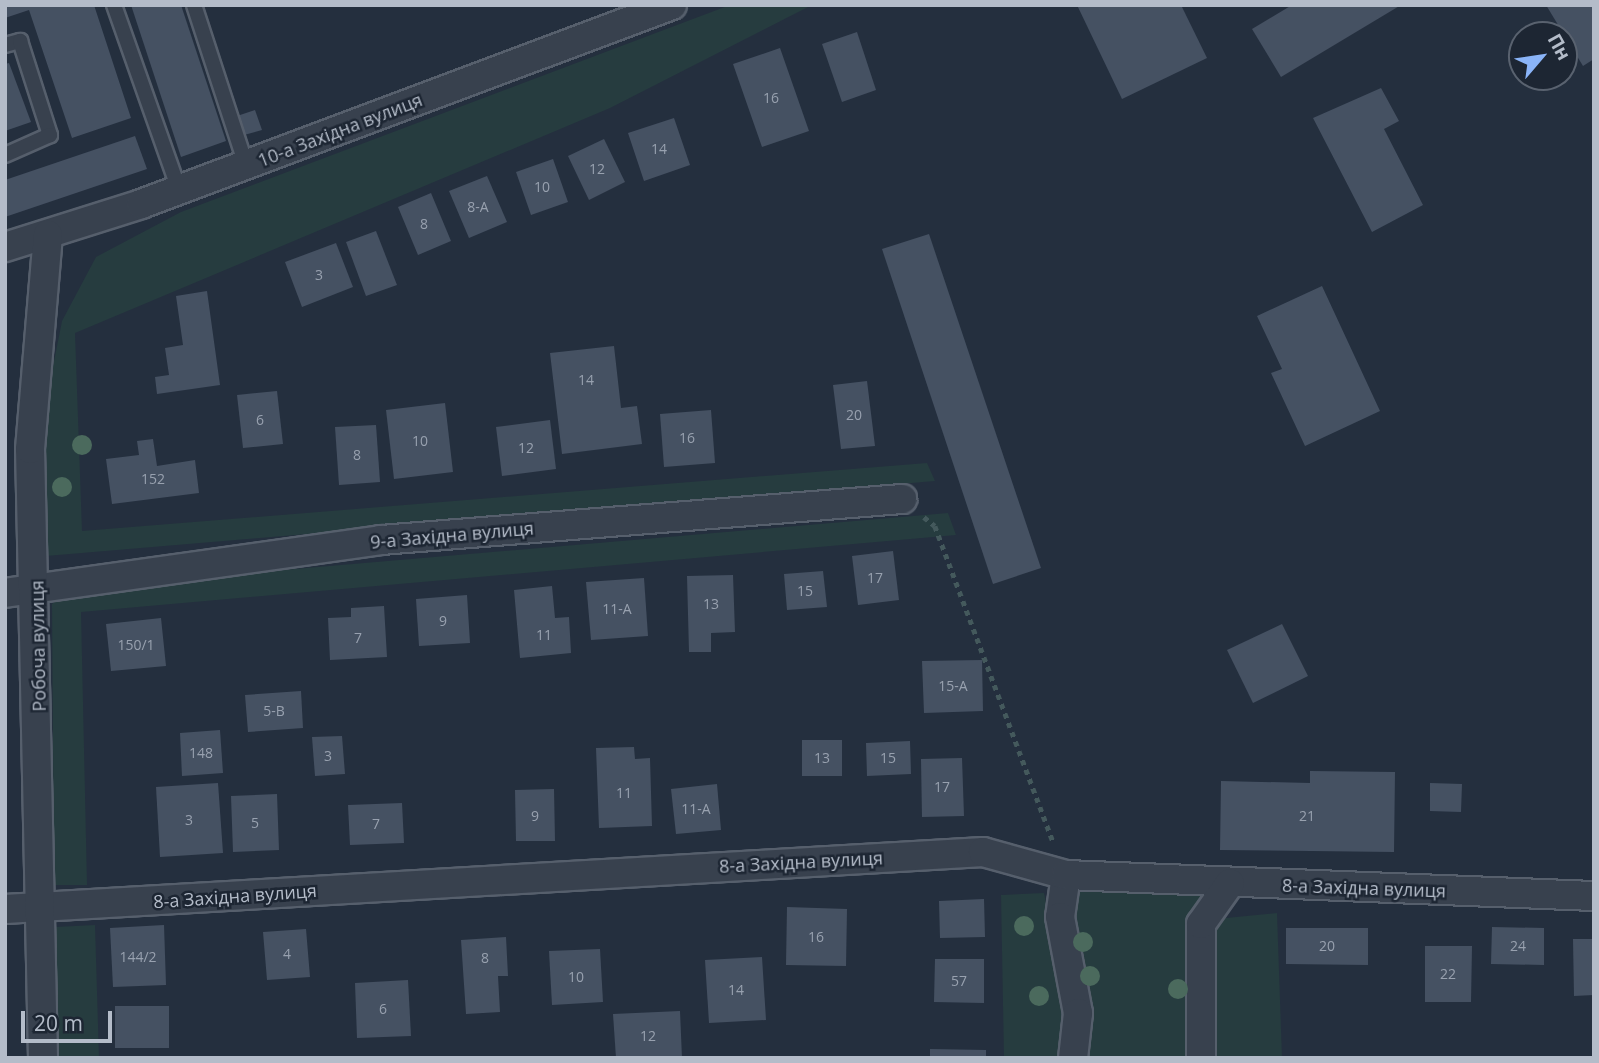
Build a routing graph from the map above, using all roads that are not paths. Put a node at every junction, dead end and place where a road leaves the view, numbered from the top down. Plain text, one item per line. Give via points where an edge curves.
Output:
1 (114, 5) edge
2 (194, 5) edge
3 (672, 5) edge
4 (5, 46) edge
5 (5, 155) edge
6 (246, 165) junction
7 (179, 190) junction
8 (48, 235) junction
9 (5, 247) edge
10 (901, 499) road end
11 (37, 588) junction
12 (5, 593) edge
13 (1066, 875) junction
14 (1230, 883) junction
15 (1594, 896) edge
16 (5, 909) edge
17 (41, 909) junction
18 (43, 1058) edge
19 (1073, 1058) edge
20 (1201, 1058) edge

1 - 7 lane
2 - 6 lane
3 - 6 street, 10-а Західна вулиця
4 - 5 lane via 20,41 50,135
6 - 7 street, 10-а Західна вулиця
7 - 8 street, 10-а Західна вулиця
8 - 9 street, 10-а Західна вулиця
8 - 11 street, Робоча вулиця via 30,449
10 - 11 street, 9-а Західна вулиця via 381,540
11 - 12 street, 9-а Західна вулиця
11 - 17 street, Робоча вулиця
13 - 14 street, 8-а Західна вулиця
13 - 17 street, 8-а Західна вулиця via 983,852
13 - 19 street via 1060,917 1078,1013
14 - 15 street, 8-а Західна вулиця
14 - 20 street via 1201,924
16 - 17 street, 8-а Західна вулиця
17 - 18 street, Робоча вулиця

